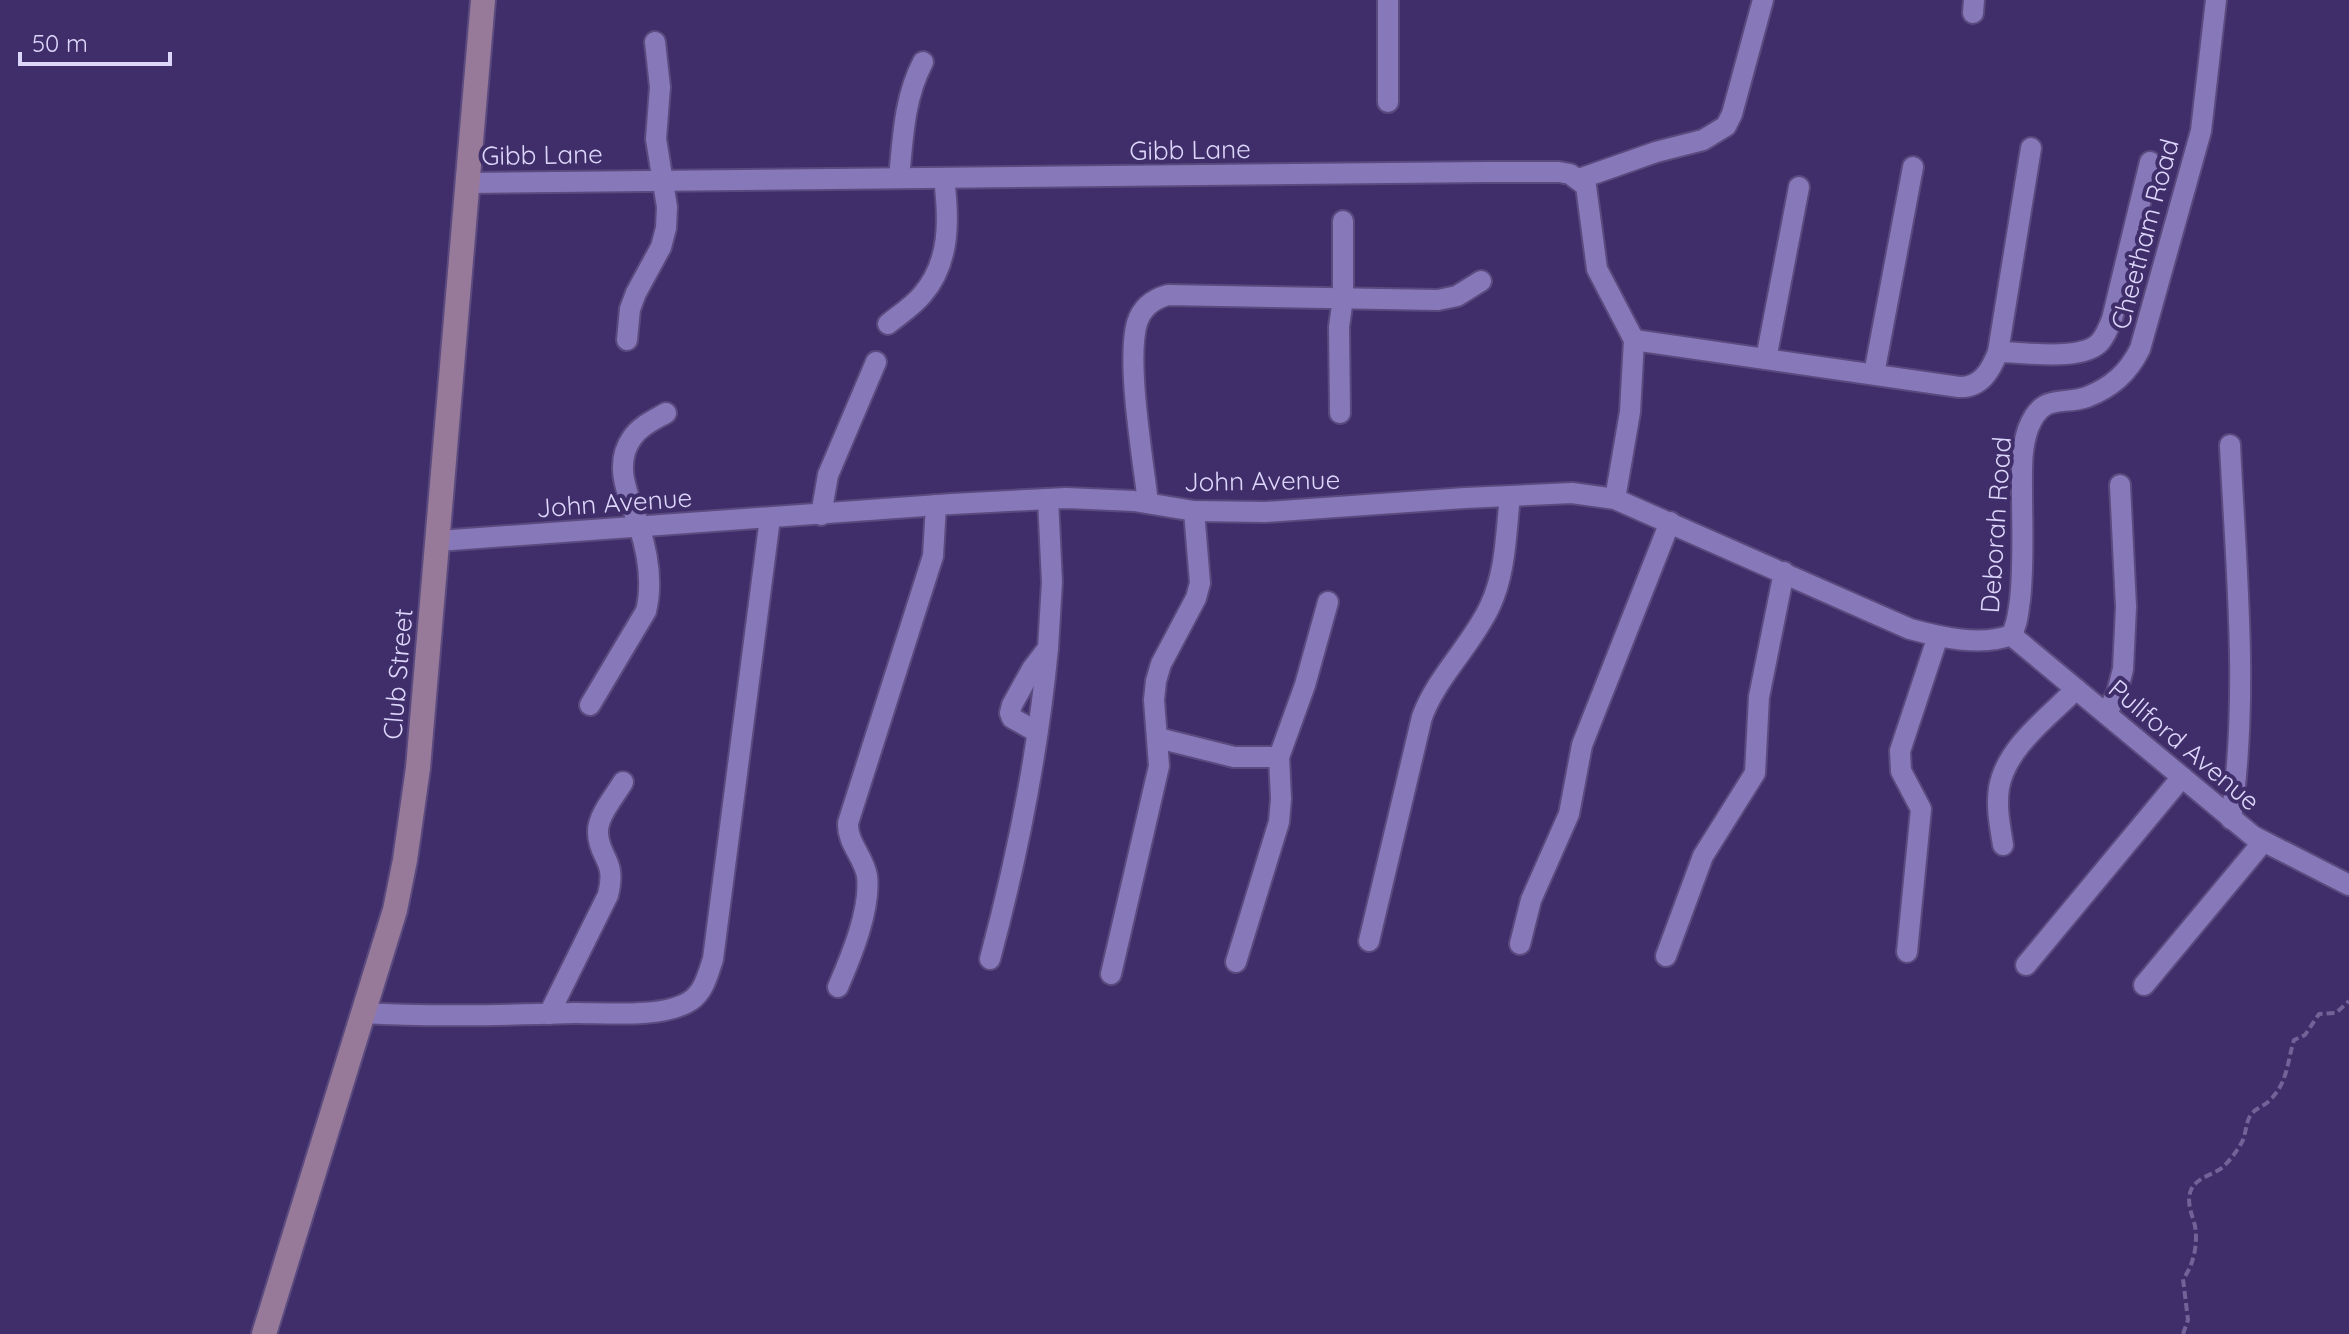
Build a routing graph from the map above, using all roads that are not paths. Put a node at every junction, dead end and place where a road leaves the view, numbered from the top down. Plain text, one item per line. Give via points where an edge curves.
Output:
1 (483, 0) edge
2 (1388, 0) edge
3 (1763, 0) edge
4 (2216, 0) edge
5 (655, 42) dead end
6 (923, 62) dead end
7 (1388, 102) dead end
8 (2031, 148) dead end
9 (2150, 162) dead end
10 (1913, 167) dead end
11 (899, 178) junction
12 (944, 178) junction
13 (664, 179) junction
14 (1579, 179) junction
15 (467, 183) junction
16 (1799, 187) dead end
17 (1343, 221) dead end
18 (1481, 281) dead end
19 (1343, 298) junction
20 (888, 324) dead end
21 (627, 340) dead end
22 (1634, 340) junction
23 (1998, 352) junction
24 (1766, 359) junction
25 (876, 362) dead end
26 (1874, 374) junction
27 (666, 413) dead end
28 (1340, 413) dead end
29 (2033, 418) joint
30 (2230, 445) dead end
31 (2120, 485) dead end
32 (1510, 496) junction
33 (1048, 499) junction
34 (1615, 499) junction
35 (1148, 503) junction
36 (936, 505) junction
37 (1194, 511) junction
38 (821, 515) junction
39 (770, 518) junction
40 (1670, 522) junction
41 (639, 527) junction
42 (438, 541) junction
43 (1784, 572) junction
44 (1328, 602) dead end
45 (2011, 635) junction
46 (1938, 636) junction
47 (1048, 648) junction
48 (2076, 689) junction
49 (590, 705) dead end
50 (2107, 713) junction
51 (1037, 732) junction
52 (1158, 738) junction
53 (1279, 757) junction
54 (2182, 777) junction
55 (623, 782) dead end
56 (2231, 819) junction
57 (2263, 842) junction
58 (2003, 845) dead end
59 (2342, 882) edge
60 (1369, 941) dead end
61 (1520, 944) dead end
62 (1907, 952) dead end
63 (1666, 956) dead end
64 (990, 959) dead end
65 (1236, 962) dead end
66 (2026, 965) dead end
67 (1111, 974) dead end
68 (2144, 985) dead end
69 (838, 987) dead end
70 (362, 1013) junction
71 (549, 1014) junction
72 (264, 1334) edge

1 - 15 main road, Club Street
2 - 7 street
3 - 14 street via 1726,126 1703,140
4 - 29 street, Cheetham Road via 2201,131 2140,349 2131,366 2105,389 2084,398 2056,400
5 - 13 street via 660,87 656,139
6 - 11 street via 909,96
8 - 23 street
9 - 23 street via 2112,319 2100,342 2072,354
10 - 26 street
11 - 12 street, Gibb Lane
11 - 13 street, Gibb Lane
12 - 14 street, Gibb Lane via 1559,172
12 - 20 street via 948,231 941,262 922,296
13 - 15 street, Gibb Lane
13 - 21 street via 666,228 633,301
14 - 22 street via 1589,194 1597,269
15 - 42 main road, Club Street
16 - 24 street
17 - 19 street
18 - 19 street via 1457,296 1438,300
19 - 28 street
19 - 35 street via 1168,295 1143,310 1137,323 1135,377
22 - 24 street
22 - 34 street via 1630,412
23 - 26 street via 1982,380 1968,387
24 - 26 street
25 - 38 street via 828,475
27 - 41 street via 640,429 626,451 624,481
29 - 45 street, Deborah Road via 2023,447 2022,582
30 - 56 street via 2241,674 2241,739
31 - 50 street via 2126,607 2123,669
32 - 34 street, John Avenue via 1572,493
32 - 37 street, John Avenue via 1266,512
32 - 60 street via 1502,572 1491,605 1422,717
33 - 35 street, John Avenue
33 - 36 street, John Avenue
33 - 47 street
34 - 40 street, John Avenue
35 - 37 street, John Avenue
36 - 38 street, John Avenue
36 - 69 street via 933,556 848,823 867,877 856,944
37 - 52 street via 1200,583 1156,681
38 - 39 street, John Avenue
39 - 41 street, John Avenue
39 - 71 street via 718,928 705,983 693,999 670,1009
40 - 43 street, John Avenue
40 - 61 street via 1582,745 1569,814 1531,900
41 - 42 street, John Avenue
41 - 49 street via 649,569 646,611
42 - 70 main road, Club Street via 405,860
43 - 46 street, John Avenue via 1892,623
43 - 63 street via 1759,697 1755,773 1703,856
44 - 53 street
45 - 46 street, John Avenue
45 - 48 street, Pullford Avenue
46 - 62 street via 1900,751 1901,771 1921,809
47 - 51 street
47 - 51 street via 1011,710 1012,718
48 - 50 street, Pullford Avenue
48 - 58 street via 2009,761 1999,795
50 - 54 street, Pullford Avenue
51 - 64 street via 1010,883
52 - 53 street via 1234,757
52 - 67 street via 1159,766
53 - 65 street via 1279,822
54 - 56 street, Pullford Avenue
54 - 66 street
55 - 71 street via 597,831 611,868 608,895
56 - 57 street, Pullford Avenue
57 - 59 street, Pullford Avenue
57 - 68 street
70 - 71 street
70 - 72 main road, Club Street

